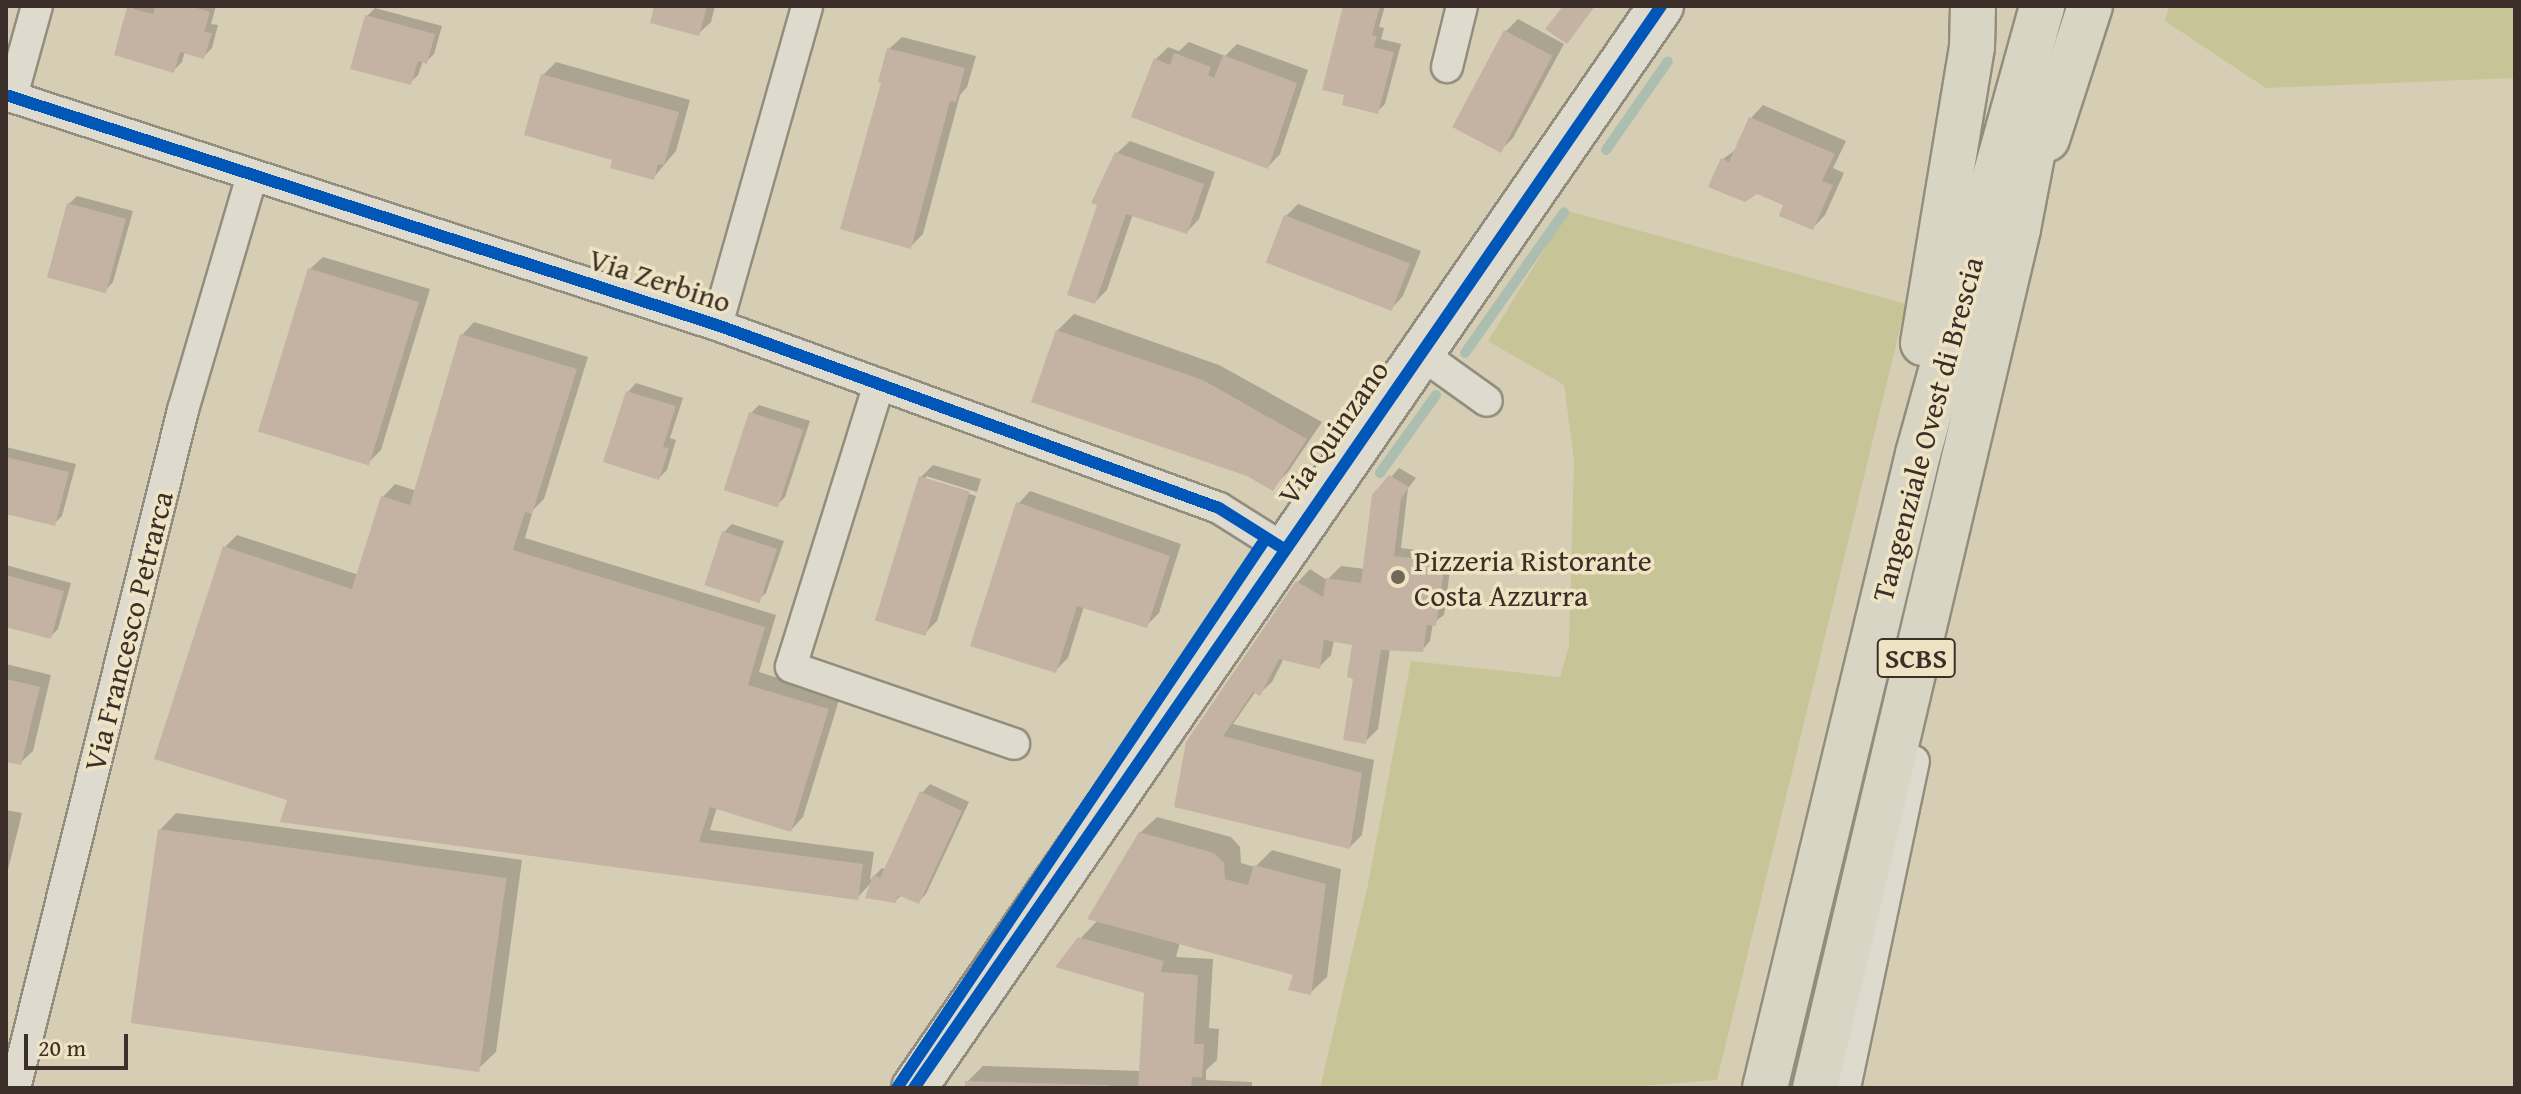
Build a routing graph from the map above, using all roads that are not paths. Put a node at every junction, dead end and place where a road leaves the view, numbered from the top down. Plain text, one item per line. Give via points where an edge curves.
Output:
1 (37, 6) edge
2 (807, 6) edge
3 (1462, 6) edge
4 (1661, 6) edge
5 (1973, 6) edge
6 (2042, 6) edge
7 (2060, 6) edge
8 (2090, 6) edge
9 (1447, 67) dead end
10 (9, 95) edge
11 (252, 176) junction
12 (2018, 229) junction
13 (717, 325) junction
14 (1420, 353) junction
15 (879, 384) junction
16 (1487, 401) dead end
17 (1918, 454) junction
18 (1284, 549) junction
19 (1923, 633) junction
20 (1014, 744) dead end
21 (15, 1088) edge
22 (914, 1088) edge
23 (1765, 1088) edge
24 (1815, 1088) edge
25 (1845, 1088) edge

1 - 10 street
2 - 13 street
3 - 9 street
4 - 14 street, Via Quinzano
5 - 17 main road via 1972,47 1921,355
6 - 17 main road, Tangenziale Ovest di Brescia / SCBS
7 - 12 main road, Tangenziale Ovest di Brescia / SCBS
8 - 12 main road
10 - 11 street, Via Zerbino
11 - 13 street, Via Zerbino
11 - 21 street, Via Francesco Petrarca via 183,410
12 - 19 main road, Tangenziale Ovest di Brescia / SCBS
13 - 15 street, Via Zerbino
14 - 16 street
14 - 18 street, Via Quinzano
15 - 18 street, Via Zerbino via 1219,508
15 - 20 street via 791,667
17 - 23 main road, Tangenziale Ovest di Brescia / SCBS
18 - 22 street, Via Quinzano
19 - 24 main road, Tangenziale Ovest di Brescia / SCBS
19 - 25 street via 1920,733

